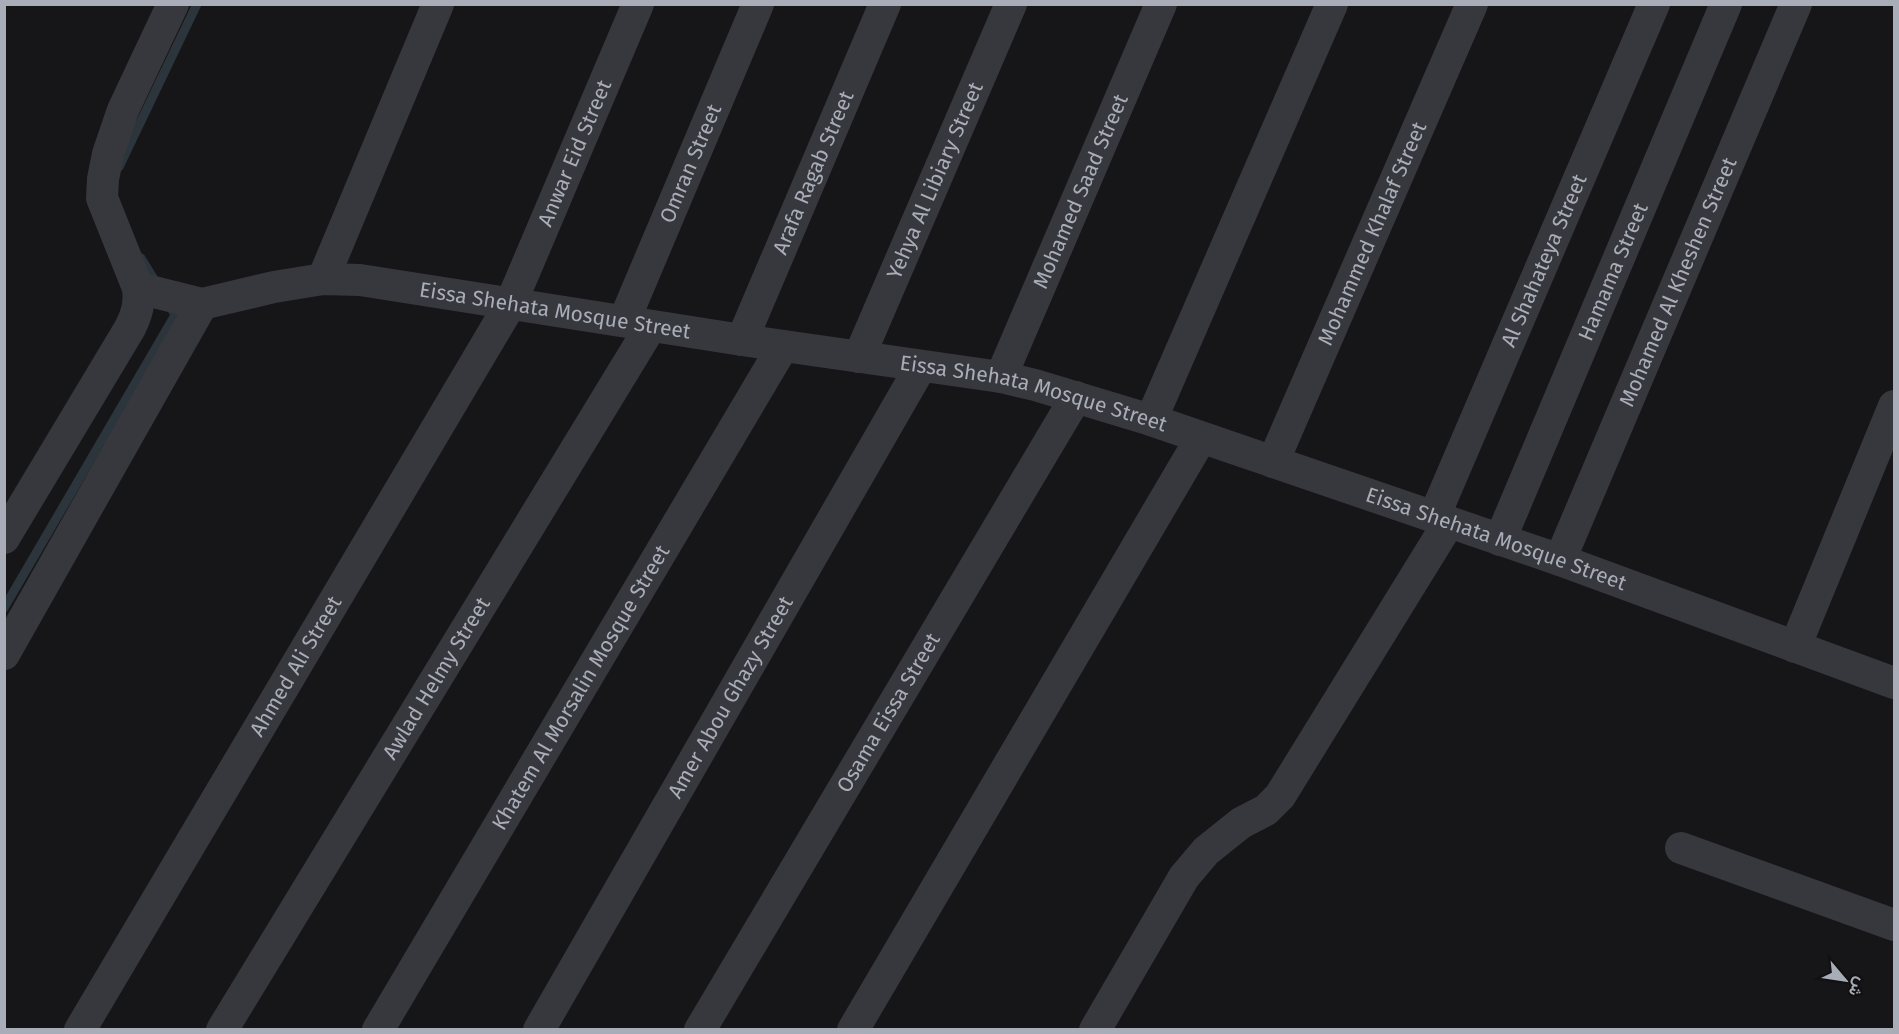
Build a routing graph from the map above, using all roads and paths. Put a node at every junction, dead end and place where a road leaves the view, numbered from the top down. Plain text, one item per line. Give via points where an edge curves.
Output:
1 (173, 4) edge
2 (438, 4) edge
3 (638, 4) edge
4 (758, 4) edge
5 (885, 4) edge
6 (1011, 4) edge
7 (1161, 4) edge
8 (1332, 4) edge
9 (1472, 4) edge
10 (1654, 4) edge
11 (1726, 4) edge
12 (1796, 4) edge
13 (323, 279) junction
14 (138, 288) junction
15 (511, 303) junction
16 (202, 304) junction
17 (638, 324) junction
18 (742, 340) junction
19 (783, 346) junction
20 (860, 357) junction
21 (921, 366) junction
22 (1001, 377) junction
23 (1076, 397) junction
24 (1894, 406) edge
25 (1151, 420) junction
26 (1201, 438) junction
27 (1273, 462) junction
28 (1441, 520) junction
29 (4, 538) edge
30 (1500, 540) junction
31 (1560, 560) junction
32 (1795, 647) junction
33 (4, 654) edge
34 (1891, 674) edge
35 (1681, 848) dead end
36 (1894, 925) edge
37 (80, 1029) edge
38 (222, 1029) edge
39 (378, 1029) edge
40 (539, 1029) edge
41 (700, 1029) edge
42 (853, 1029) edge
43 (1095, 1029) edge

1 - 14 street via 123,110 103,179 102,198
2 - 13 street
3 - 15 street, Anwar Eid Street
4 - 17 street, Omran Street
5 - 18 street, Arafa Ragab Street
6 - 20 street, Yehya Al Libiary Street
7 - 22 street, Mohamed Saad Street
8 - 25 street
9 - 27 street, Mohammed Khalaf Street
10 - 28 street, Al Shahateya Street
11 - 30 street, Hamama Street
12 - 31 street, Mohamed Al Kheshen Street
13 - 15 street, Eissa Shehata Mosque Street via 360,280
13 - 16 street, Eissa Shehata Mosque Street
14 - 16 street, Eissa Shehata Mosque Street
14 - 29 street via 137,312 130,328
15 - 17 street, Eissa Shehata Mosque Street
15 - 37 street, Ahmed Ali Street
16 - 33 street
17 - 18 street, Eissa Shehata Mosque Street
17 - 38 street, Awlad Helmy Street
18 - 19 street, Eissa Shehata Mosque Street
19 - 20 street, Eissa Shehata Mosque Street
19 - 39 street, Khatem Al Morsalin Mosque Street
20 - 21 street, Eissa Shehata Mosque Street
21 - 22 street, Eissa Shehata Mosque Street
21 - 40 street, Amer Abou Ghazy Street
22 - 23 street, Eissa Shehata Mosque Street
23 - 25 street, Eissa Shehata Mosque Street
23 - 41 street, Osama Eissa Street
24 - 32 street
25 - 26 street, Eissa Shehata Mosque Street
26 - 27 street, Eissa Shehata Mosque Street
26 - 42 street
27 - 28 street, Eissa Shehata Mosque Street
28 - 30 street, Eissa Shehata Mosque Street
28 - 43 street, Al Shahateya Street via 1280,796 1206,851 1184,877
30 - 31 street, Eissa Shehata Mosque Street
31 - 32 street, Eissa Shehata Mosque Street
32 - 34 street, Eissa Shehata Mosque Street
35 - 36 street

